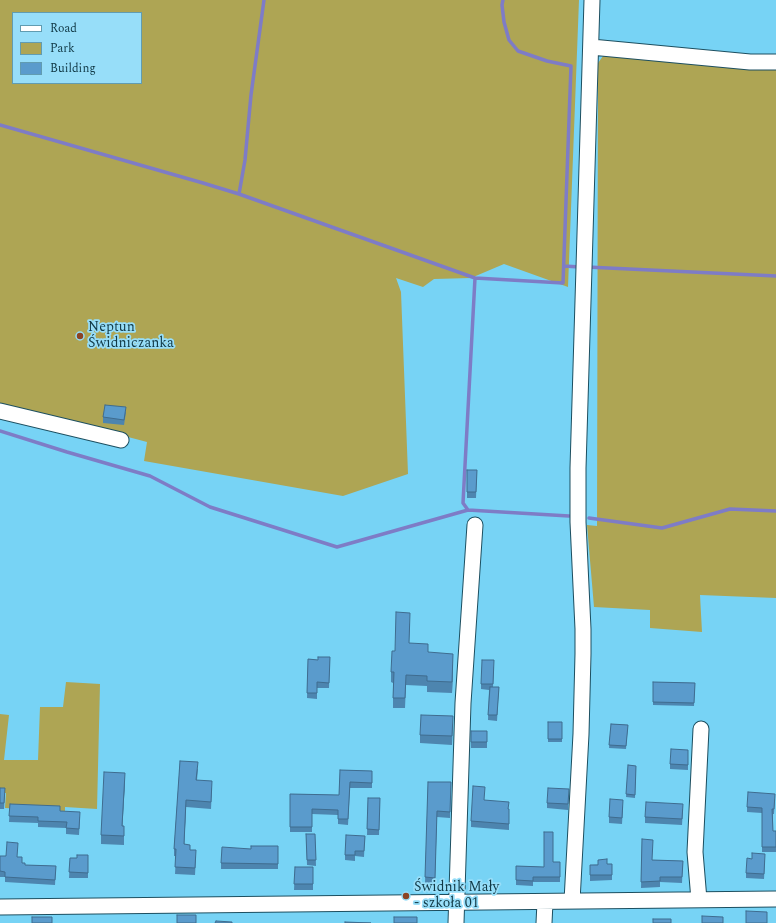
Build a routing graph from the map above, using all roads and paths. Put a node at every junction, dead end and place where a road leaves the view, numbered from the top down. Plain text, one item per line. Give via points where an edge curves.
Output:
1 (592, 0) edge
2 (591, 47) junction
3 (776, 62) edge
4 (0, 412) edge
5 (120, 440) dead end
6 (475, 525) dead end
7 (701, 729) dead end
8 (776, 899) edge
9 (699, 900) junction
10 (572, 901) junction
11 (458, 902) junction
12 (545, 902) junction
13 (0, 907) edge
14 (456, 923) edge
15 (544, 923) edge

1 - 2 street
2 - 3 street via 750,62
2 - 10 street via 578,514 583,654
4 - 5 street
6 - 11 street via 463,703
7 - 9 street via 695,852
8 - 9 street
9 - 10 street
10 - 12 street
11 - 12 street
11 - 13 street
11 - 14 street
12 - 15 street

